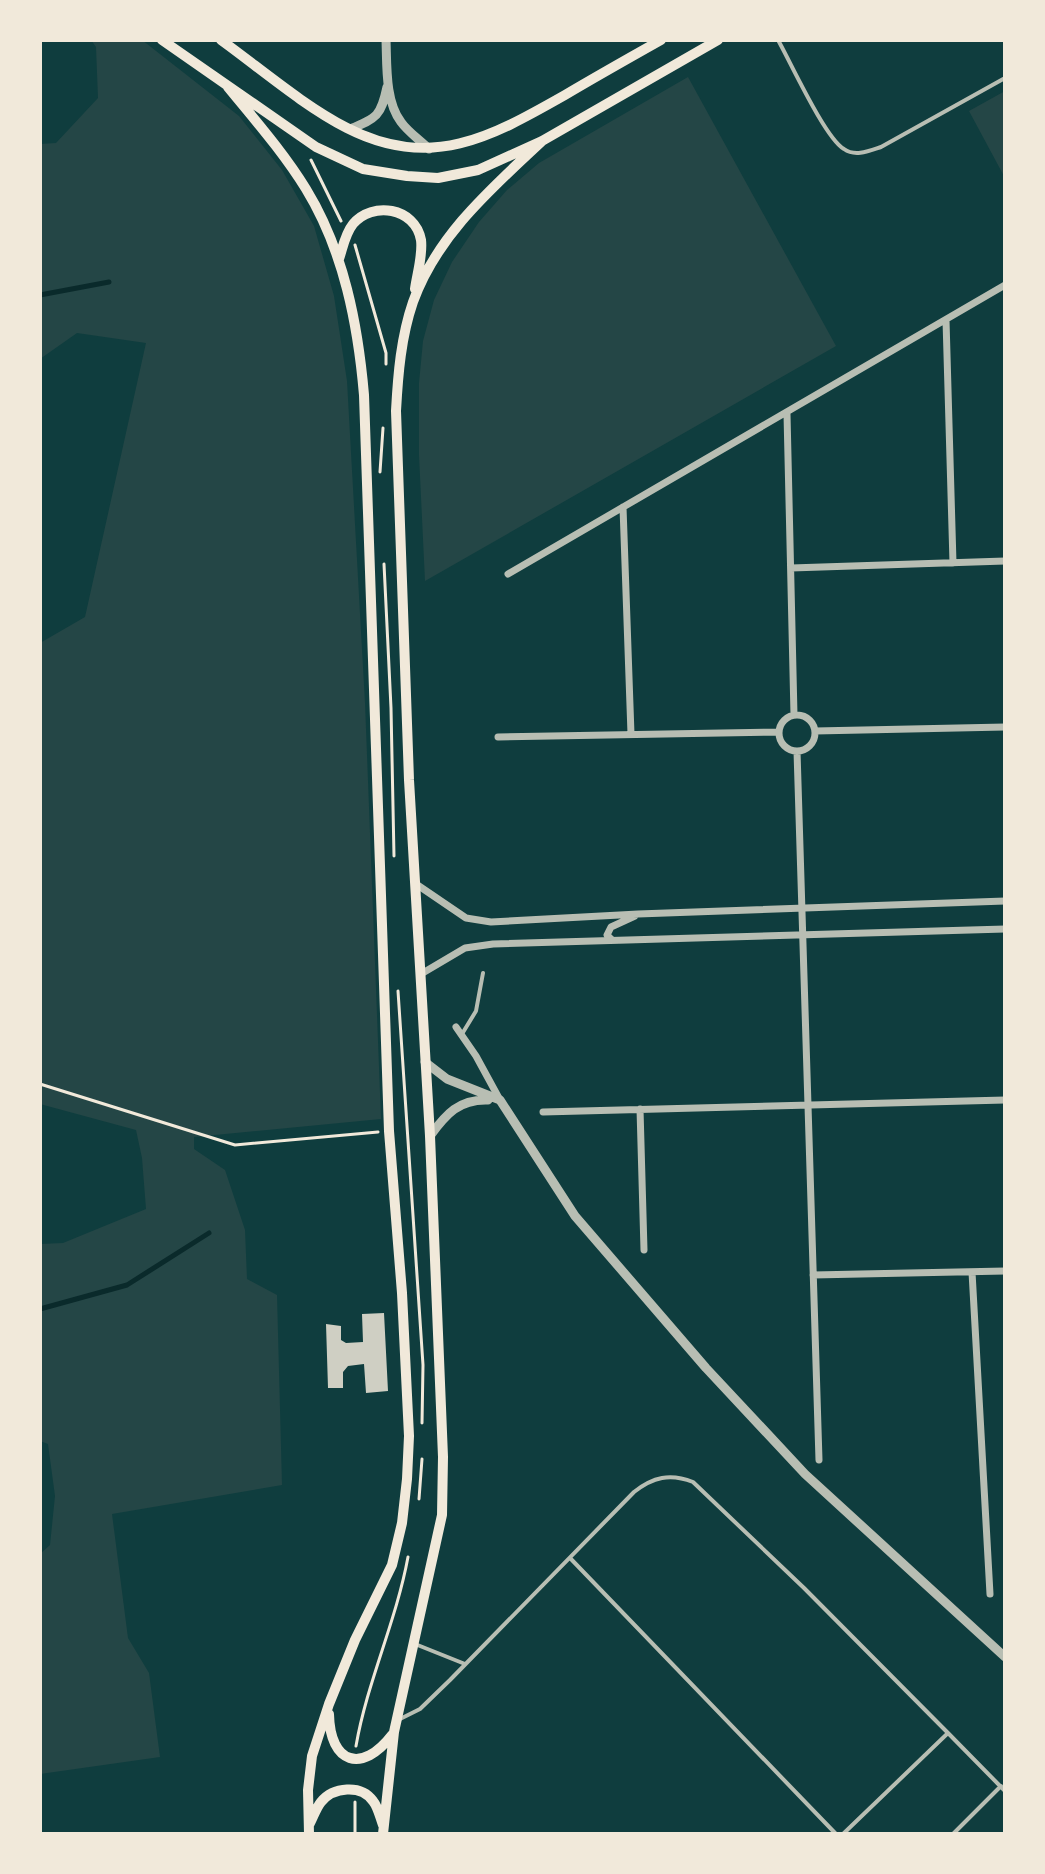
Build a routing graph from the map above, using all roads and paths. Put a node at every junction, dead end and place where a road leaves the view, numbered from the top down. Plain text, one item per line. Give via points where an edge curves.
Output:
1 (162, 40) edge
2 (221, 40) edge
3 (386, 40) edge
4 (661, 40) edge
5 (718, 40) edge
6 (778, 40) edge
7 (1005, 78) edge
8 (388, 84) junction
9 (228, 87) junction
10 (350, 129) junction
11 (542, 141) junction
12 (429, 149) junction
13 (339, 259) junction
14 (1005, 285) edge
15 (413, 303) junction
16 (946, 320) junction
17 (787, 414) junction
18 (623, 507) junction
19 (1005, 561) edge
20 (953, 563) junction
21 (791, 568) junction
22 (508, 574) dead end
23 (794, 715) junction
24 (1005, 727) edge
25 (815, 731) junction
26 (779, 732) junction
27 (631, 734) junction
28 (498, 737) dead end
29 (797, 751) junction
30 (416, 884) junction
31 (1005, 901) edge
32 (802, 908) junction
33 (638, 914) junction
34 (1005, 929) edge
35 (802, 935) junction
36 (612, 940) junction
37 (483, 973) dead end
38 (421, 974) junction
39 (459, 1031) joint
40 (425, 1062) junction
41 (40, 1084) edge
42 (500, 1100) junction
43 (1005, 1100) edge
44 (807, 1105) junction
45 (640, 1109) junction
46 (543, 1112) dead end
47 (389, 1131) junction
48 (430, 1136) junction
49 (644, 1250) dead end
50 (1005, 1271) edge
51 (972, 1272) junction
52 (813, 1275) junction
53 (819, 1460) dead end
54 (570, 1558) junction
55 (990, 1594) dead end
56 (414, 1643) junction
57 (1005, 1657) edge
58 (465, 1664) junction
59 (329, 1704) junction
60 (395, 1727) junction
61 (948, 1733) junction
62 (1003, 1789) edge
63 (308, 1830) edge
64 (384, 1830) edge
65 (836, 1834) edge
66 (843, 1834) edge
67 (953, 1834) edge

1 - 9 main road
2 - 10 main road
3 - 8 street
4 - 12 main road via 523,120 488,136
5 - 11 main road
6 - 7 lane via 830,134 844,150 860,154
8 - 10 street via 380,113
8 - 12 street via 400,121
9 - 11 main road via 316,147 363,169 438,178 478,170
9 - 13 main road via 307,190
10 - 12 main road via 394,145
11 - 15 main road via 473,208 443,246
13 - 15 main road via 347,233 364,214 399,212 421,238
13 - 47 main road via 360,350 364,395
14 - 16 street
15 - 30 main road via 399,363 396,411
16 - 17 street
16 - 20 street
17 - 18 street
17 - 21 street
18 - 22 street
18 - 27 street
19 - 20 street
20 - 21 street
21 - 23 street
23 - 25 street via 805,717
23 - 26 street
24 - 25 street
25 - 29 street via 808,748
26 - 27 street
26 - 29 street via 782,743
27 - 28 street
29 - 32 street
30 - 33 street via 466,918 491,922
30 - 38 main road
31 - 32 street
32 - 33 street
32 - 35 street
33 - 36 street via 611,927 607,935
34 - 35 street
35 - 36 street
35 - 44 street
36 - 38 street via 465,948
37 - 39 lane via 476,1011
38 - 40 main road
39 - 42 street
40 - 42 street via 447,1079
40 - 48 main road
41 - 47 path via 235,1145
42 - 48 street via 464,1102
42 - 57 street via 575,1216 706,1368 805,1474
43 - 44 street
44 - 45 street
44 - 52 street
45 - 46 street
45 - 49 street
47 - 59 main road via 402,1293 407,1479 392,1565
48 - 56 main road via 442,1515
50 - 51 street
51 - 52 street
51 - 55 street
52 - 53 street
54 - 58 lane
54 - 61 lane via 645,1483 667,1476 693,1482
54 - 65 lane
56 - 58 lane
56 - 60 main road
58 - 60 lane
59 - 60 main road via 329,1735 342,1754 354,1759 373,1754
59 - 63 main road via 312,1756
60 - 64 main road
61 - 62 lane
61 - 66 lane
62 - 67 lane
63 - 64 main road via 322,1801 334,1792 355,1789 373,1800

